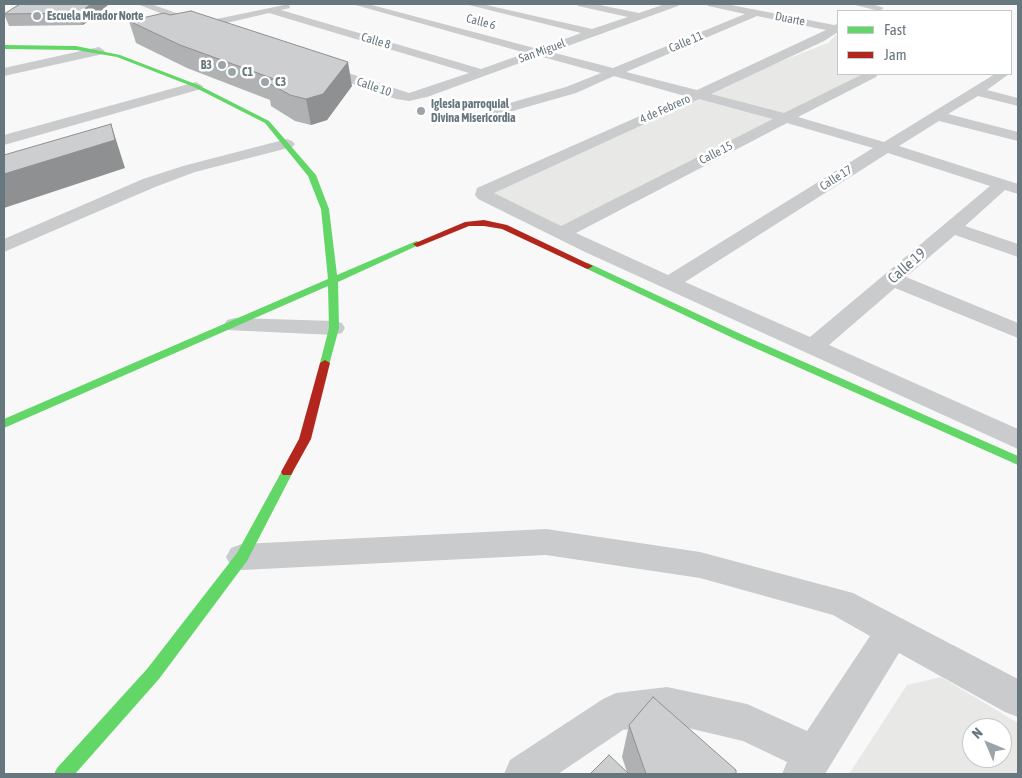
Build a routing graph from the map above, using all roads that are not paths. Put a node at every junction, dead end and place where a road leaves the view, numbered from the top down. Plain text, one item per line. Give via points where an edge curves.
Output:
1 (142, 4) edge
2 (294, 4) edge
3 (357, 4) edge
4 (470, 4) edge
5 (582, 4) edge
6 (674, 4) edge
7 (712, 4) edge
8 (856, 4) edge
9 (178, 7) dead end
10 (879, 8) edge
11 (270, 10) junction
12 (161, 11) junction
13 (756, 12) junction
14 (639, 16) junction
15 (201, 26) junction
16 (837, 28) edge
17 (837, 29) edge
18 (220, 33) edge
19 (593, 33) junction
20 (4, 47) edge
21 (99, 51) junction
22 (541, 52) junction
23 (312, 65) edge
24 (4, 72) edge
25 (616, 72) junction
26 (482, 73) junction
27 (870, 75) edge
28 (1000, 75) edge
29 (196, 86) junction
30 (976, 92) junction
31 (698, 94) junction
32 (409, 97) joint
33 (1018, 102) edge
34 (497, 111) dead end
35 (938, 116) junction
36 (784, 118) junction
37 (1018, 138) edge
38 (4, 140) edge
39 (287, 144) junction
40 (886, 146) junction
41 (1010, 186) edge
42 (951, 227) junction
43 (561, 233) junction
44 (4, 246) edge
45 (1018, 250) edge
46 (892, 279) junction
47 (333, 282) junction
48 (669, 283) junction
49 (234, 325) junction
50 (334, 328) junction
51 (1018, 331) edge
52 (813, 347) junction
53 (4, 424) edge
54 (1018, 440) edge
55 (1018, 460) edge
56 (242, 557) junction
57 (894, 630) junction
58 (1018, 699) edge
59 (808, 765) edge
60 (63, 774) edge
61 (524, 774) edge

1 - 12 street
2 - 11 street
3 - 22 street, Calle 6
4 - 19 street
5 - 14 street
6 - 14 street, San Miguel
7 - 13 street, Duarte
8 - 10 street
9 - 12 street
11 - 15 street
11 - 26 street, Calle 8
12 - 15 street
13 - 16 street, Duarte
13 - 25 street, Calle 11
14 - 19 street, San Miguel
15 - 18 street
17 - 31 street, 4 de Febrero
19 - 22 street, San Miguel
20 - 21 street
21 - 24 street
21 - 29 street
22 - 25 street, Calle 6
22 - 26 street, San Miguel
23 - 32 street, Calle 10
25 - 31 street, Calle 6
25 - 34 street, Calle 11 via 563,93
26 - 32 street, San Miguel
27 - 36 street, Calle 15
28 - 30 street, Calle 17
29 - 38 street
29 - 39 street via 267,122
30 - 33 street
30 - 35 street, Calle 17
31 - 36 street, Calle 6
31 - 43 street, 4 de Febrero via 483,192 487,198
35 - 37 street
35 - 40 street, Calle 17
36 - 40 street, Calle 6
36 - 43 street, Calle 15
39 - 44 street via 157,180
39 - 47 street via 312,175 325,209
40 - 41 street, Calle 6
40 - 48 street, Calle 17
41 - 42 street, Calle 19
42 - 45 street
42 - 46 street, Calle 19
43 - 48 street
46 - 51 street
46 - 52 street, Calle 19
47 - 49 street
47 - 50 street
47 - 55 street via 468,224 504,227 742,338
48 - 52 street
49 - 50 street
49 - 53 street
50 - 56 street via 305,439
52 - 54 street
56 - 57 street via 546,542 700,565 841,603
56 - 60 street via 153,674
57 - 58 street
57 - 59 street
59 - 61 street via 747,722 667,705 616,712

